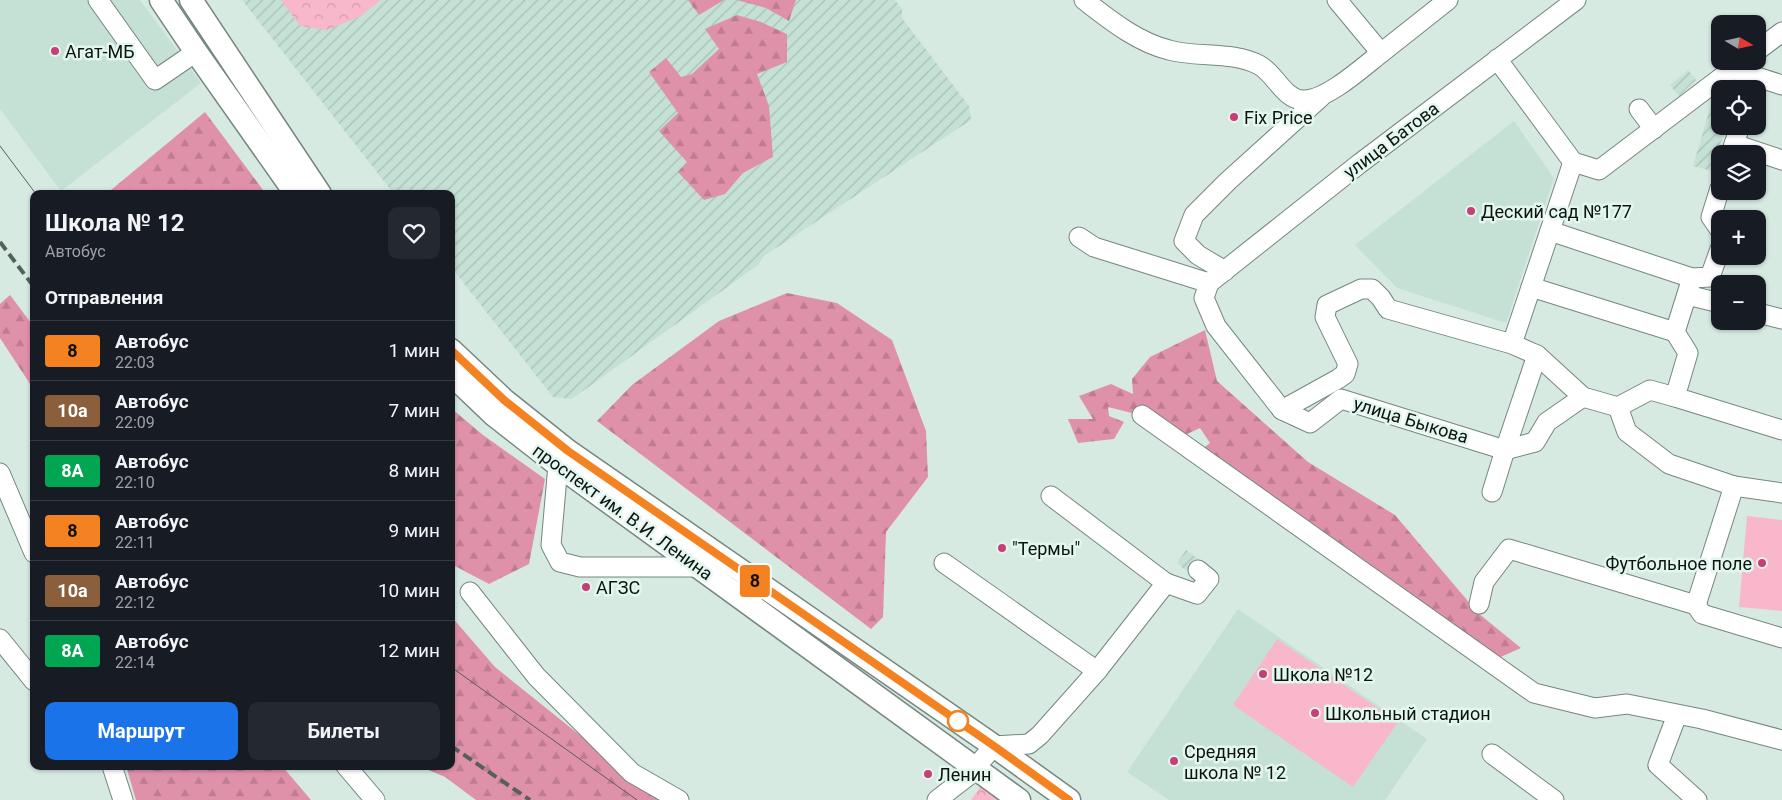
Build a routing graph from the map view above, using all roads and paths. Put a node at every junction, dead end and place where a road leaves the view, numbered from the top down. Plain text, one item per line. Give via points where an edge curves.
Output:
1 (98, 0) edge
2 (161, 0) edge
3 (191, 0) edge
4 (1084, 0) edge
5 (1337, 0) edge
6 (1448, 0) edge
7 (1576, 0) edge
8 (1782, 32) edge
9 (1766, 44) edge
10 (196, 52) junction
11 (1381, 53) junction
12 (1497, 59) junction
13 (1731, 70) edge
14 (1743, 70) edge
15 (1752, 80) edge
16 (1766, 84) edge
17 (1782, 85) edge
18 (1322, 96) junction
19 (1639, 109) dead end
20 (1654, 129) junction
21 (1735, 141) edge
22 (1782, 160) edge
23 (1573, 162) junction
24 (293, 190) edge
25 (317, 190) edge
26 (1550, 231) junction
27 (1078, 237) dead end
28 (1714, 265) edge
29 (1225, 271) junction
30 (1210, 283) junction
31 (1689, 286) junction
32 (1531, 287) junction
33 (1711, 298) edge
34 (1766, 315) edge
35 (1782, 319) edge
36 (1675, 332) junction
37 (1512, 344) junction
38 (455, 354) edge
39 (1537, 355) junction
40 (455, 378) edge
41 (1675, 396) junction
42 (1583, 397) junction
43 (1618, 407) junction
44 (1282, 410) junction
45 (1142, 415) dead end
46 (1782, 430) edge
47 (1505, 450) junction
48 (558, 465) junction
49 (0, 473) edge
50 (1734, 486) junction
51 (1492, 492) dead end
52 (1782, 493) edge
53 (1051, 496) dead end
54 (30, 544) edge
55 (944, 563) dead end
56 (699, 567) junction
57 (1198, 570) dead end
58 (1166, 583) junction
59 (470, 592) dead end
60 (1480, 604) dead end
61 (1696, 604) junction
62 (0, 638) edge
63 (1782, 638) edge
64 (1097, 671) junction
65 (30, 676) edge
66 (1677, 715) junction
67 (1782, 740) edge
68 (994, 746) junction
69 (1492, 754) dead end
70 (975, 769) junction
71 (113, 770) edge
72 (349, 770) edge
73 (123, 800) edge
74 (375, 800) edge
75 (679, 800) edge
76 (937, 800) edge
77 (1019, 800) edge
78 (1068, 800) edge
79 (1554, 800) edge
80 (1697, 800) edge

1 - 10 street via 155,80
2 - 10 main road
3 - 25 main road
4 - 18 street via 1144,41 1170,51 1242,59 1261,66 1292,97 1303,100
5 - 11 street
6 - 11 street
7 - 12 street, улица Батова
8 - 9 street
10 - 24 main road
11 - 18 street
12 - 23 street
12 - 29 street, улица Батова via 1358,164
13 - 20 street
14 - 15 street
16 - 17 street
18 - 29 street via 1194,215 1184,240 1198,255
19 - 20 street
20 - 23 street via 1599,170
21 - 22 street
23 - 26 street
26 - 31 street
26 - 32 street
27 - 30 street via 1094,247
28 - 31 street via 1710,277
29 - 30 street, улица Батова
30 - 44 street via 1204,298 1216,326
31 - 33 street
31 - 36 street
32 - 36 street
32 - 37 street
34 - 35 street
36 - 41 street via 1688,353
37 - 39 street
37 - 44 street via 1388,309 1372,290 1361,289 1327,305 1325,317 1348,364 1345,374
38 - 68 main road, проспект им. В.И. Ленина via 504,400 568,451
39 - 42 street
39 - 47 street
40 - 48 main road, проспект им. В.И. Ленина via 494,415
41 - 43 street via 1650,390
41 - 46 street
42 - 43 street
42 - 47 street via 1547,422 1534,442
43 - 50 street via 1627,432 1669,464
44 - 47 street, улица Быкова via 1310,423 1341,398
45 - 66 street via 1534,693 1595,708 1626,704
47 - 51 street
48 - 56 main road, проспект им. В.И. Ленина
48 - 56 street via 551,545 560,562 580,567
49 - 54 street
50 - 52 street
50 - 61 street
53 - 58 street
55 - 64 street
56 - 70 main road, проспект им. В.И. Ленина
57 - 58 street via 1209,580 1197,594
58 - 64 street
59 - 75 street via 536,676 632,773
60 - 61 street via 1484,582 1509,549
61 - 63 street via 1702,614
62 - 65 street
64 - 68 street via 1029,744
66 - 67 street via 1702,718
66 - 80 street via 1658,765
68 - 70 street
68 - 78 main road, проспект им. В.И. Ленина
69 - 79 street
70 - 76 street
70 - 77 main road, проспект им. В.И. Ленина
71 - 73 street
72 - 74 street

